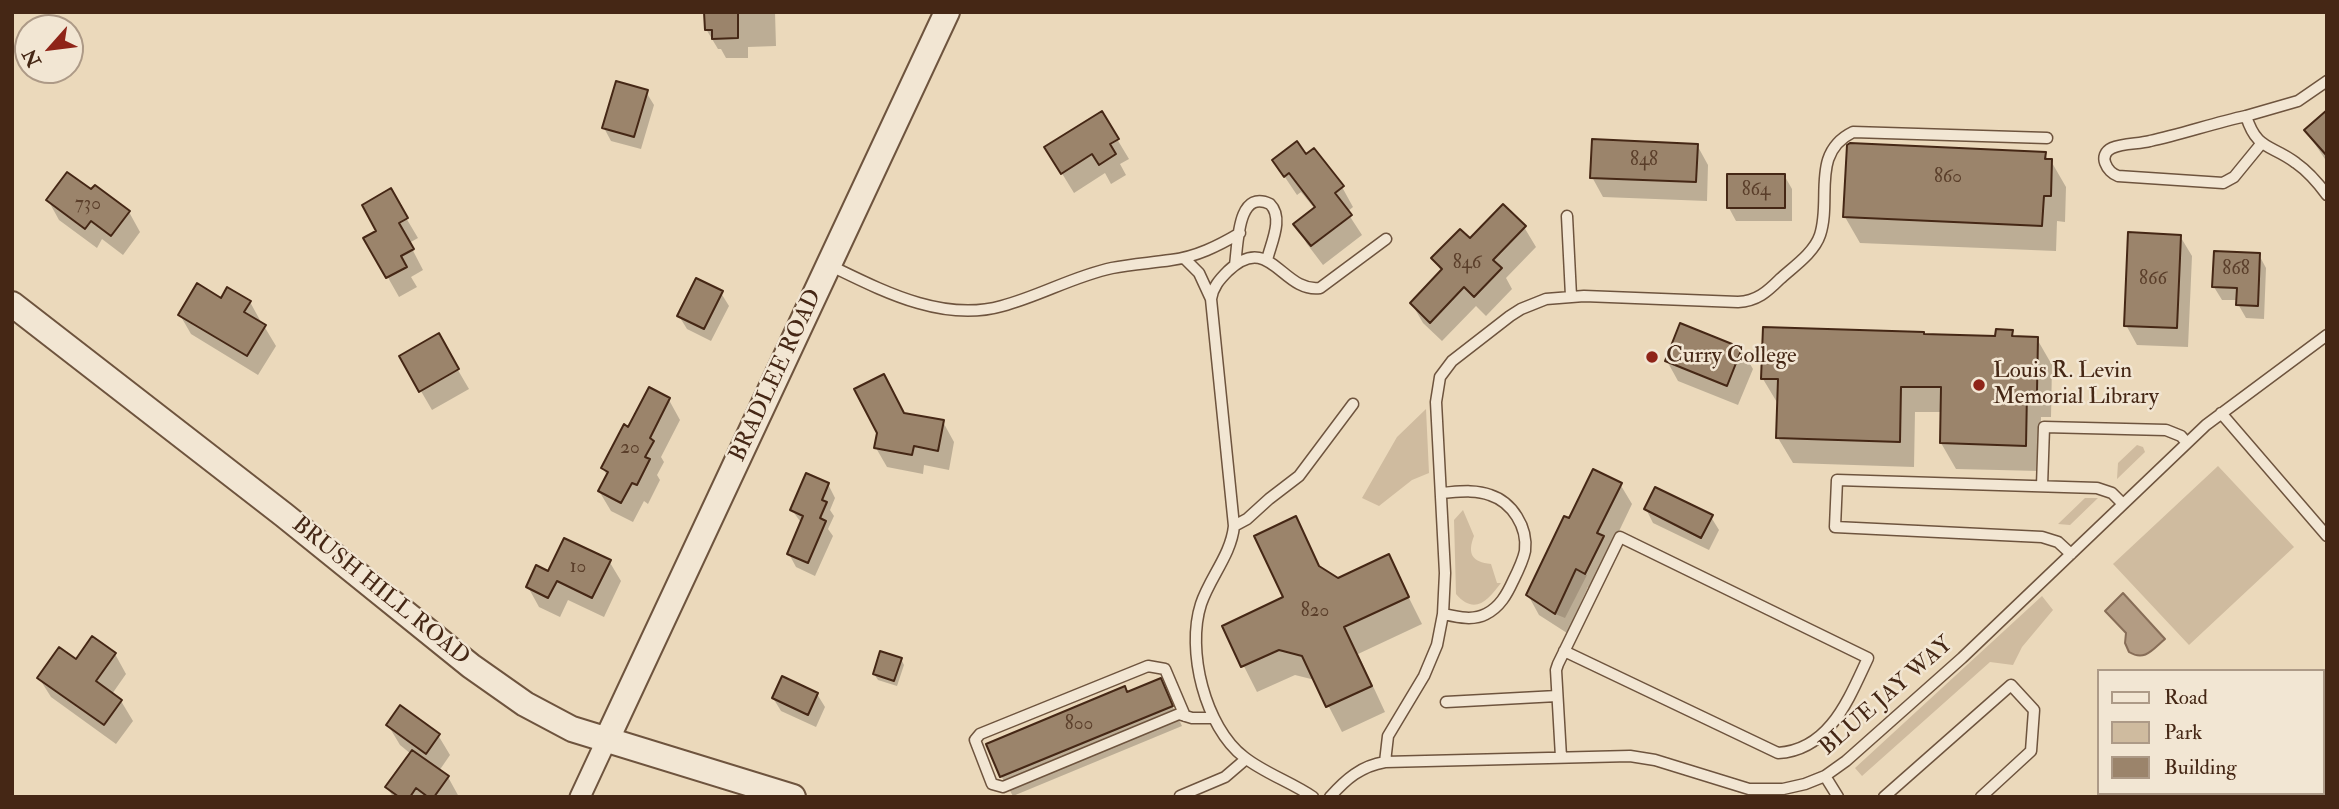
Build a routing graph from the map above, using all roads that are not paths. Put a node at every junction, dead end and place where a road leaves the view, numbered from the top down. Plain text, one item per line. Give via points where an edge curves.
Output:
1 (947, 12) edge
2 (2327, 81) edge
3 (2246, 116) junction
4 (2047, 138) dead end
5 (2261, 144) junction
6 (2327, 195) edge
7 (1567, 216) dead end
8 (1240, 233) junction
9 (1386, 239) dead end
10 (1184, 258) junction
11 (1267, 260) junction
12 (828, 265) junction
13 (1235, 265) junction
14 (1571, 296) junction
15 (1211, 299) junction
16 (12, 304) edge
17 (2327, 335) edge
18 (1353, 404) dead end
19 (2221, 412) junction
20 (2187, 443) junction
21 (2042, 486) junction
22 (1441, 493) junction
23 (2123, 503) junction
24 (1234, 526) junction
25 (2327, 536) edge
26 (2071, 554) junction
27 (1443, 614) junction
28 (1564, 651) junction
29 (1556, 696) junction
30 (1446, 702) dead end
31 (1185, 716) junction
32 (1214, 718) junction
33 (607, 740) junction
34 (1561, 757) junction
35 (1246, 759) junction
36 (1385, 762) junction
37 (1825, 776) junction
38 (1180, 796) edge
39 (580, 797) edge
40 (793, 797) edge
41 (1313, 797) edge
42 (1330, 797) edge
43 (1838, 797) edge
44 (1884, 797) edge
45 (1981, 797) edge

1 - 12 street, BRADLEE ROAD
2 - 3 lane via 2298,101
3 - 5 lane
3 - 5 lane via 2114,147 2108,150 2107,170 2118,176 2222,183 2234,177
4 - 14 lane via 1853,132 1839,141 1826,163 1817,243 1755,299
5 - 6 lane via 2300,166
7 - 14 lane
8 - 10 lane
8 - 11 lane via 1244,211 1252,202 1264,201 1274,208 1277,219
8 - 13 lane
9 - 11 lane via 1320,288 1302,286
10 - 12 lane via 1094,272 999,307 974,310 949,309 890,294
10 - 15 lane via 1199,273
11 - 13 lane via 1255,257
12 - 33 street, BRADLEE ROAD
13 - 15 lane via 1216,285
14 - 22 lane via 1521,309 1482,335 1440,377 1436,402
15 - 24 lane
16 - 33 street, BRUSH HILL ROAD via 489,680 572,729
17 - 19 lane, BLUE JAY WAY
18 - 24 lane via 1299,476
19 - 20 lane, BLUE JAY WAY
19 - 25 lane
20 - 21 lane via 2166,430 2044,427
20 - 23 lane, BLUE JAY WAY
21 - 23 lane via 2104,490
21 - 26 lane via 1837,481 1835,527 2042,537
22 - 27 lane
22 - 27 lane via 1480,493 1500,500 1520,523 1525,543 1516,575 1494,609 1473,618
23 - 26 lane, BLUE JAY WAY
24 - 32 lane via 1229,548 1200,605 1195,634 1198,669
26 - 37 lane, BLUE JAY WAY via 1962,658
27 - 36 lane via 1424,676 1388,736
28 - 28 lane via 1620,537 1868,659 1841,714 1827,730 1809,744 1779,753
28 - 29 lane via 1556,670
29 - 30 lane
29 - 34 lane
31 - 31 lane via 1179,714 1003,787 992,784 975,740 980,734 1148,666 1164,669
31 - 32 lane
32 - 35 lane via 1229,744
33 - 39 street
33 - 40 street, BRUSH HILL ROAD
34 - 36 lane, BLUE JAY WAY
34 - 37 lane, BLUE JAY WAY via 1643,758 1762,790 1793,788
35 - 38 lane via 1225,777
35 - 41 lane
36 - 42 lane, BLUE JAY WAY via 1355,773
37 - 43 lane
44 - 45 lane via 2011,685 2034,710 2031,751

